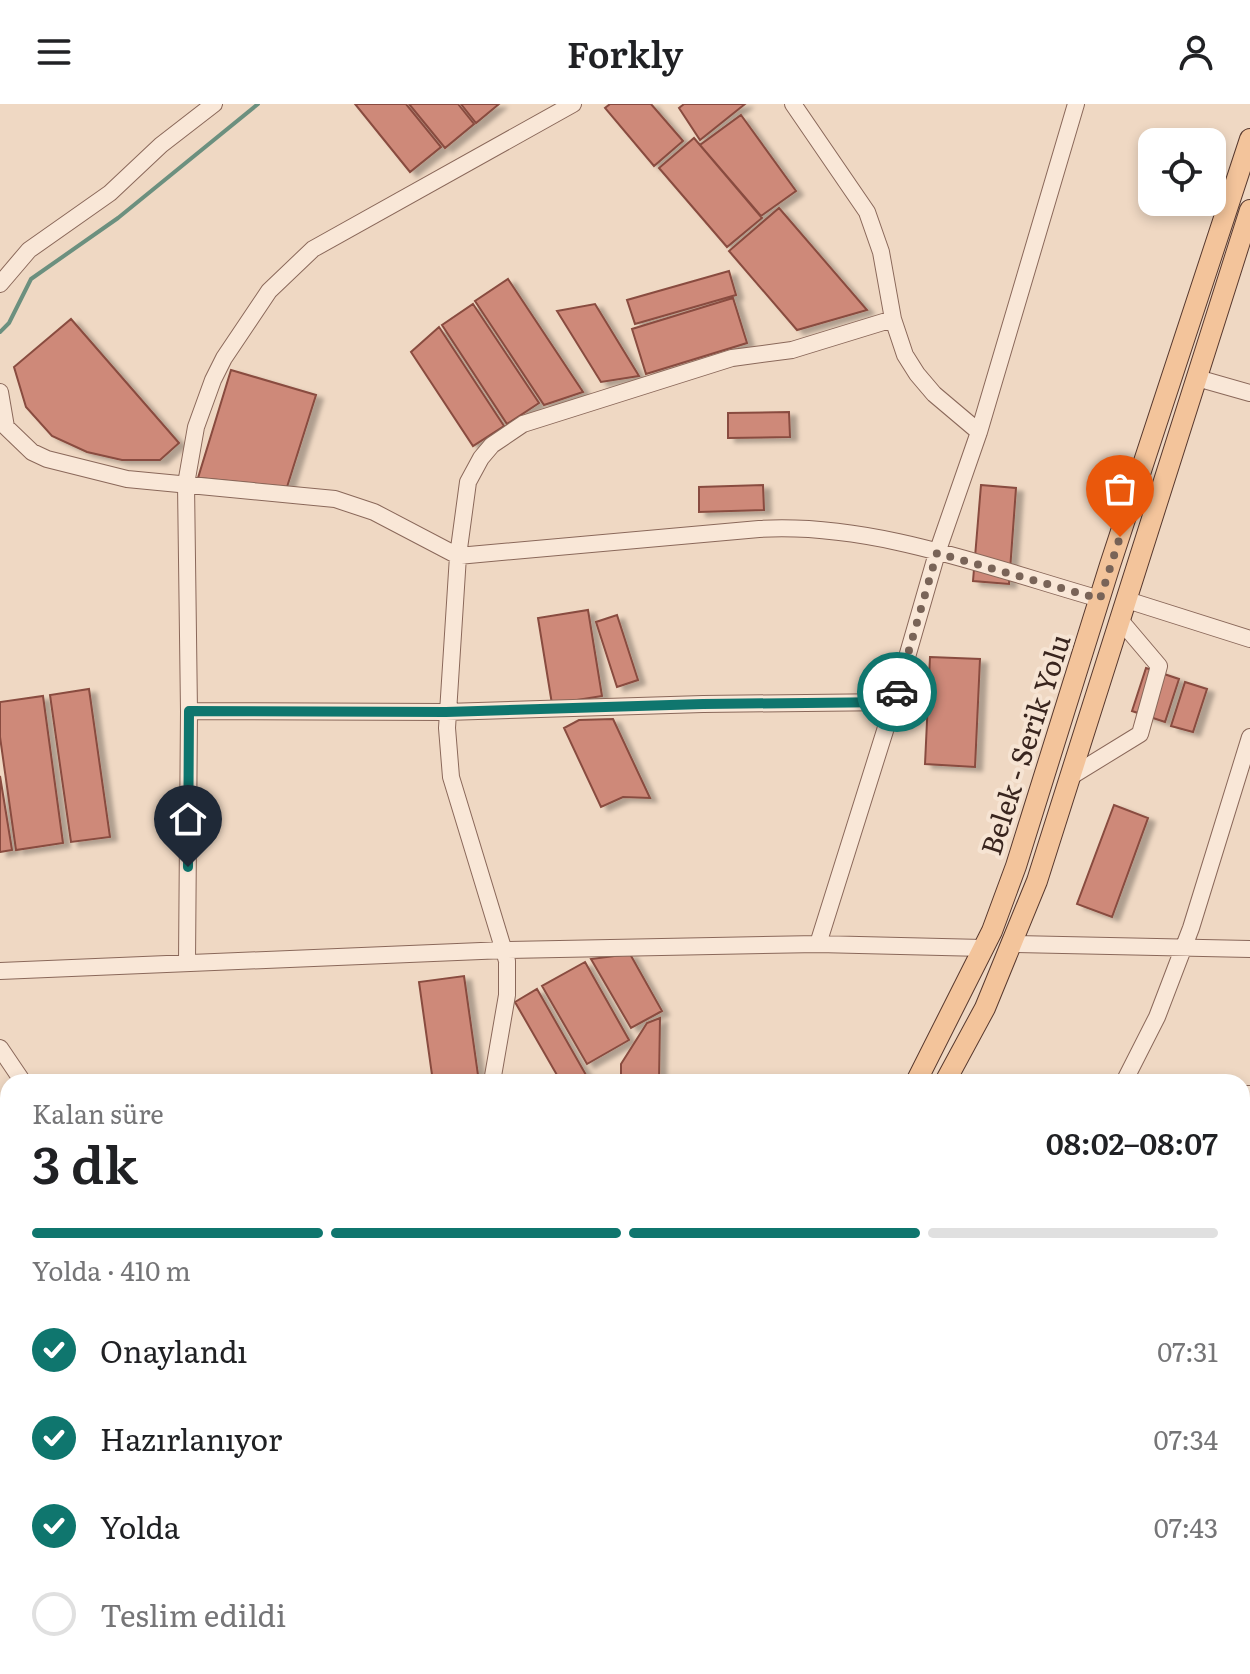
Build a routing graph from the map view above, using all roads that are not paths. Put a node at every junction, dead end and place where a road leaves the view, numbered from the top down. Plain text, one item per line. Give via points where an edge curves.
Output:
1 (214, 104) edge
2 (573, 104) edge
3 (793, 104) edge
4 (1076, 104) edge
5 (1250, 139) edge
6 (1250, 210) edge
7 (0, 284) edge
8 (893, 319) junction
9 (1197, 378) junction
10 (0, 392) edge
11 (1250, 393) edge
12 (3, 432) edge
13 (979, 432) junction
14 (186, 484) junction
15 (937, 553) junction
16 (458, 556) junction
17 (1100, 599) junction
18 (1127, 600) junction
19 (1120, 620) junction
20 (1250, 639) edge
21 (894, 702) junction
22 (189, 711) junction
23 (446, 712) junction
24 (1250, 737) edge
25 (1070, 777) junction
26 (818, 944) junction
27 (1013, 944) junction
28 (983, 948) junction
29 (1181, 949) junction
30 (1250, 949) edge
31 (505, 950) junction
32 (187, 961) junction
33 (0, 971) edge
34 (0, 1048) edge
35 (18, 1074) edge
36 (493, 1074) edge
37 (920, 1074) edge
38 (949, 1074) edge
39 (1128, 1074) edge

1 - 7 street via 110,193 29,250
2 - 14 street via 328,239 283,275 213,380 196,427
3 - 8 street via 867,212 881,252
4 - 13 street
5 - 17 main road, Belek - Serik Yolu
6 - 9 main road, Belek - Serik Yolu
8 - 13 street via 917,374
8 - 16 street via 792,350 732,358 508,432 481,458 468,482
9 - 11 street
9 - 18 main road, Belek - Serik Yolu
10 - 12 street
12 - 14 street via 47,459 127,479
13 - 15 street
14 - 16 street via 335,499 374,512
14 - 22 street
15 - 16 street via 866,534 784,528
15 - 17 street
15 - 21 street
16 - 23 street
17 - 28 main road, Belek - Serik Yolu via 1016,866
18 - 19 main road, Belek - Serik Yolu
18 - 20 street
19 - 25 main road, Belek - Serik Yolu
19 - 25 street via 1159,666 1140,734
21 - 23 street
21 - 26 street
22 - 23 street
22 - 32 street
23 - 31 street via 451,777
24 - 29 street
25 - 27 main road, Belek - Serik Yolu
26 - 28 street
26 - 31 street
27 - 29 street
27 - 38 main road, Belek - Serik Yolu
28 - 37 main road, Belek - Serik Yolu
29 - 30 street
29 - 39 street via 1157,1017
31 - 32 street
31 - 36 street via 508,983
32 - 33 street
34 - 35 street

